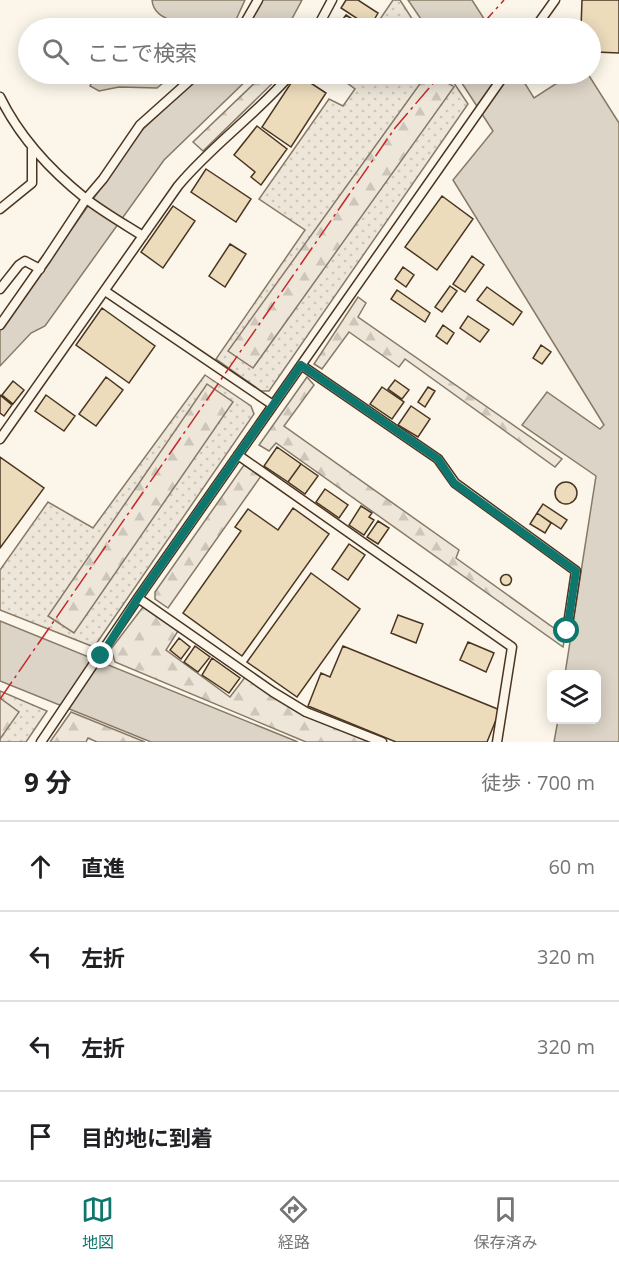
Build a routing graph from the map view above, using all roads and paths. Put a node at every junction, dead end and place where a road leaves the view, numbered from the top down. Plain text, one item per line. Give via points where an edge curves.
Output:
1 (258, 0) edge
2 (332, 0) edge
3 (555, 0) edge
4 (248, 18) edge
5 (322, 18) edge
6 (542, 18) edge
7 (186, 84) edge
8 (281, 84) edge
9 (498, 84) edge
10 (0, 97) edge
11 (32, 149) junction
12 (86, 199) junction
13 (0, 209) edge
14 (143, 236) junction
15 (40, 269) junction
16 (0, 289) edge
17 (105, 291) junction
18 (0, 325) edge
19 (301, 365) junction
20 (273, 405) junction
21 (0, 439) edge
22 (238, 455) junction
23 (138, 598) junction
24 (567, 631) dead end
25 (41, 742) edge
26 (382, 742) edge
27 (497, 742) edge

1 - 4 street
2 - 5 street
3 - 6 street
7 - 12 street via 140,125
8 - 14 street via 198,163
9 - 19 street
10 - 11 street
11 - 12 street
11 - 13 street via 32,183
12 - 14 street
12 - 15 street
14 - 17 street
15 - 16 street via 25,261
15 - 18 street
17 - 20 street
17 - 21 street
19 - 20 street
19 - 24 street via 438,459 454,483 576,571
20 - 22 street
22 - 23 street
22 - 27 street via 512,647
23 - 25 street
23 - 26 street via 306,712

